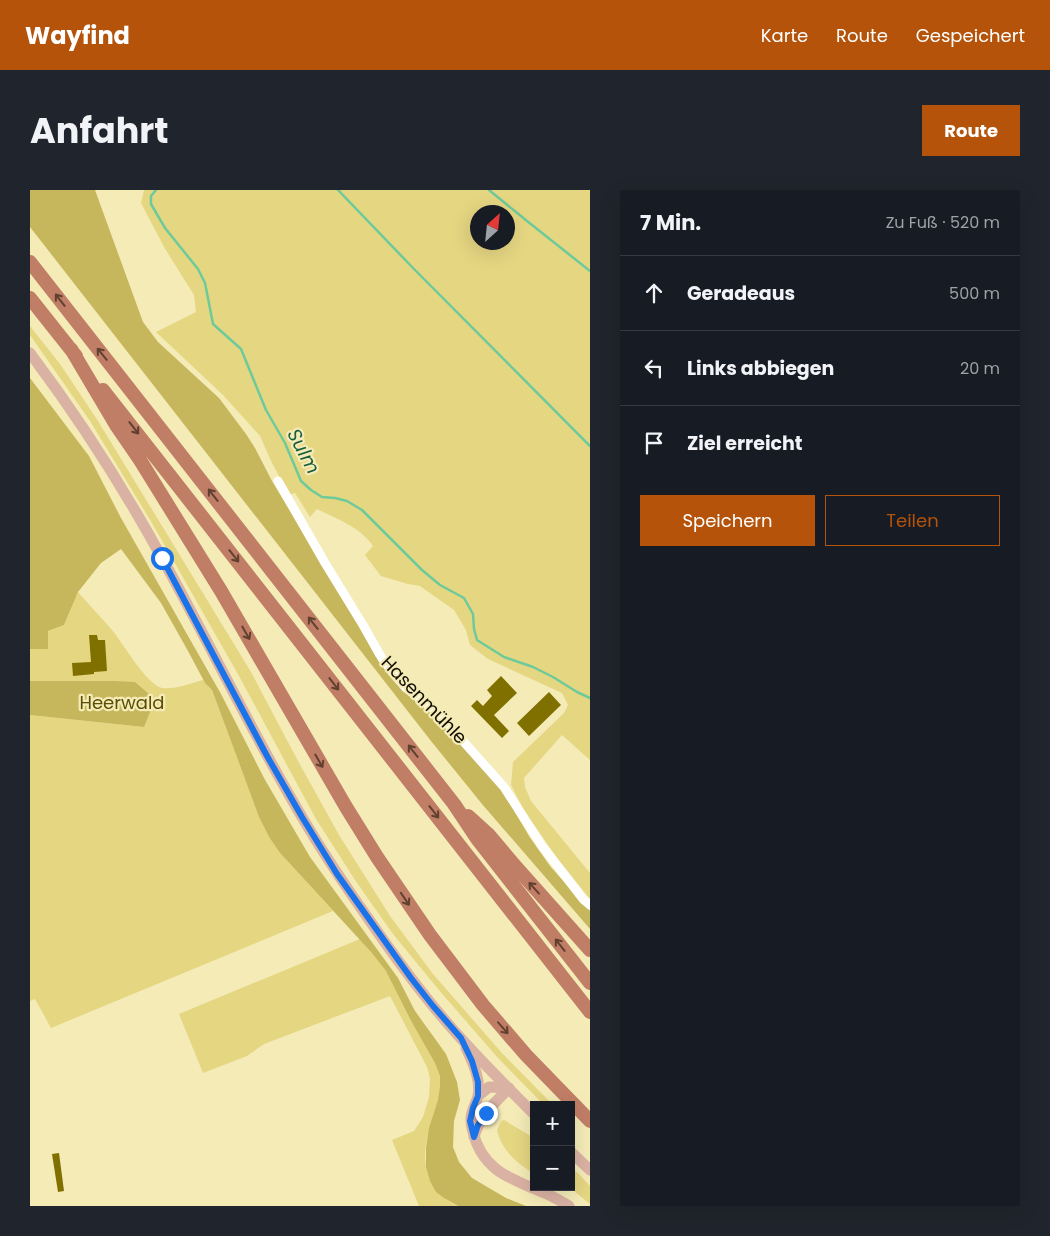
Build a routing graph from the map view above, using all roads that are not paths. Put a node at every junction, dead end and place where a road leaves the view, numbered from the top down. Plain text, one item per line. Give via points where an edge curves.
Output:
1 (30, 262) edge
2 (30, 298) edge
3 (71, 349) junction
4 (30, 353) edge
5 (278, 481) dead end
6 (454, 804) junction
7 (590, 905) edge
8 (590, 950) edge
9 (590, 983) edge
10 (590, 1012) edge
11 (461, 1038) junction
12 (509, 1088) junction
13 (478, 1096) junction
14 (530, 1110) edge
15 (590, 1121) edge
16 (474, 1137) junction
17 (575, 1156) edge
18 (590, 1170) edge
19 (569, 1206) edge

6 -> 1 highway
2 - 3 highway
3 -> 10 highway
3 -> 15 highway via 211,574 377,857 483,1005 526,1056
4 - 11 main road via 118,481 272,764 337,874 411,978
5 - 7 street, Hasenmühle via 392,672 406,688 438,713 504,787 542,846
8 -> 6 highway via 490,835
9 -> 6 highway via 478,840
11 - 12 main road
11 - 13 main road via 476,1071
12 - 13 main road via 489,1087
12 - 14 main road
12 - 16 main road via 486,1113
13 - 16 main road via 470,1121
16 - 19 main road via 485,1158 497,1171
17 - 18 main road

